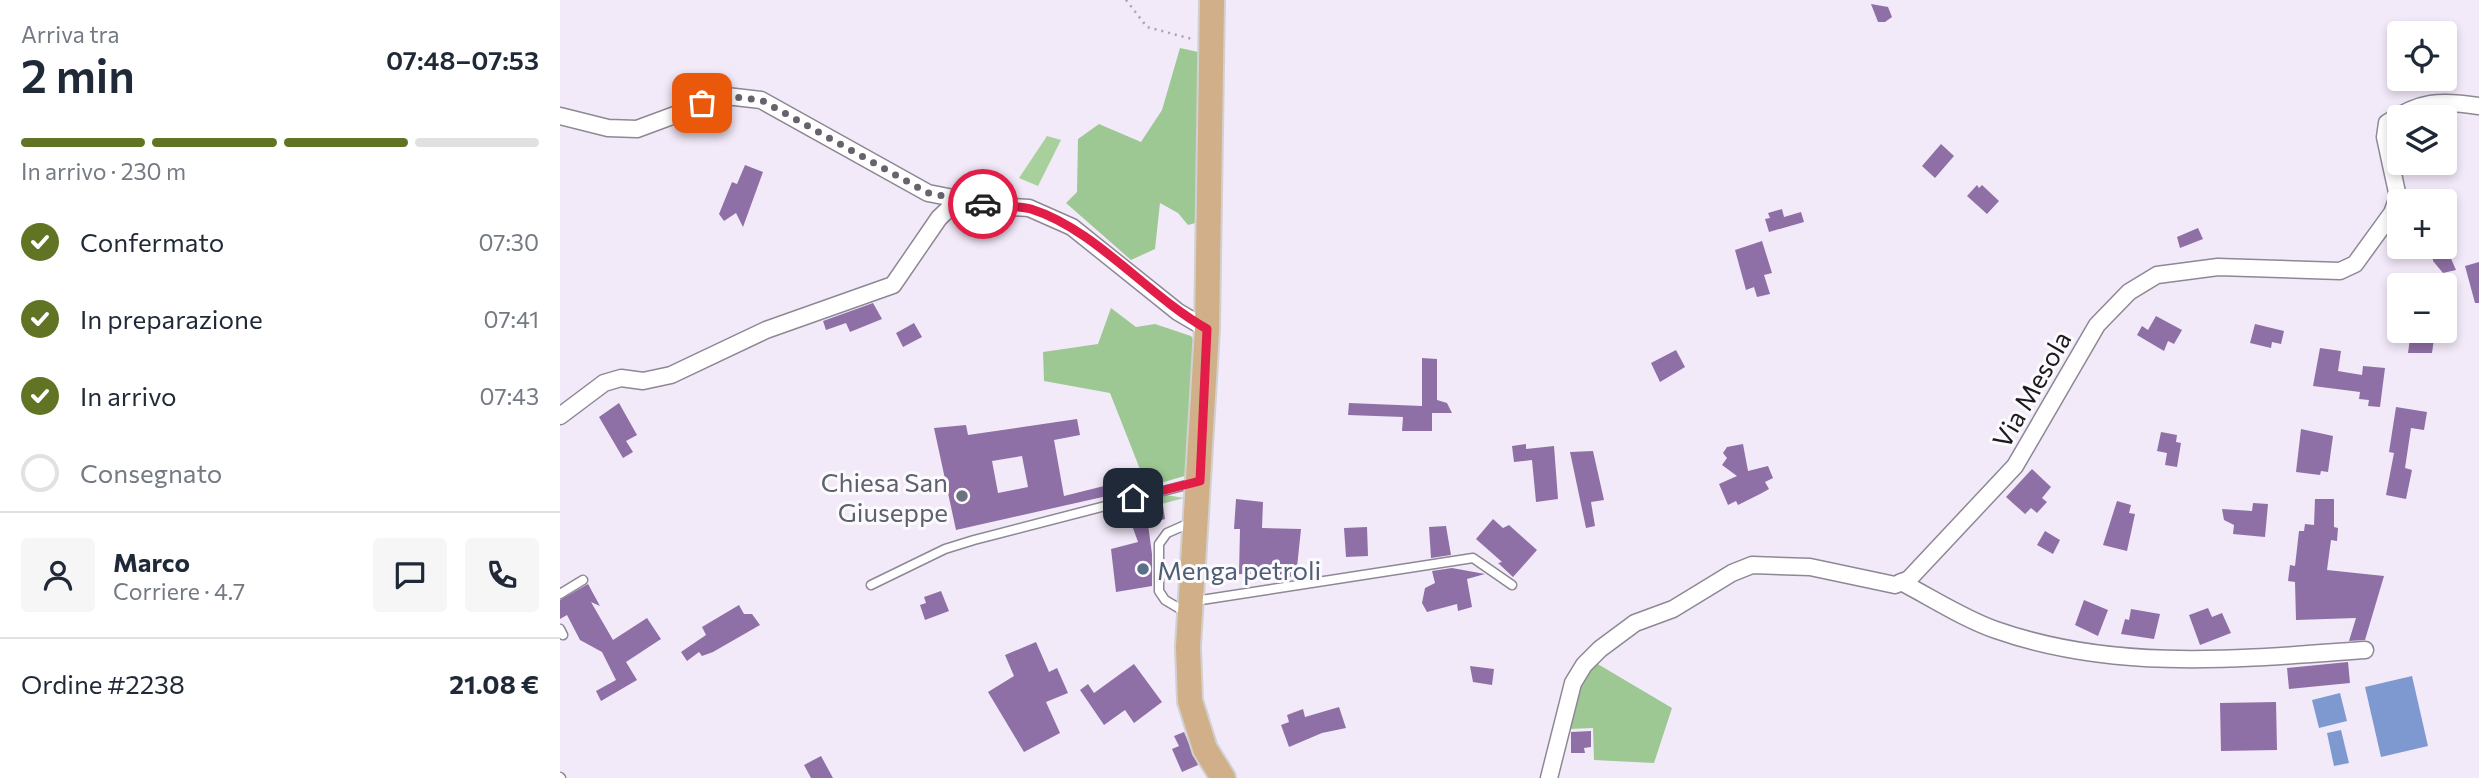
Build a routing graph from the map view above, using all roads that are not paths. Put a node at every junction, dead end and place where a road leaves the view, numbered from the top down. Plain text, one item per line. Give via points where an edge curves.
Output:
1 (1212, 0) edge
2 (2479, 106) edge
3 (560, 116) edge
4 (959, 200) junction
5 (1207, 329) junction
6 (560, 415) edge
7 (1200, 481) junction
8 (1198, 520) junction
9 (583, 580) dead end
10 (1901, 582) junction
11 (871, 585) dead end
12 (1512, 585) dead end
13 (560, 594) edge
14 (1191, 608) junction
15 (2365, 650) dead end
16 (1223, 778) edge
17 (1549, 778) edge

1 - 5 main road
2 - 10 street, Via Mesola via 2427,103 2387,123 2385,137 2398,197 2392,213 2355,264 2340,271 2218,267 2157,275 2129,292 2097,325 2015,466 1924,564
3 - 4 street via 608,128 637,129 726,96 749,98 799,119 928,193
4 - 5 street via 1029,208 1072,227 1178,312
4 - 6 street via 939,218 893,285 766,331 671,375 604,383
5 - 7 main road
7 - 8 main road
7 - 11 lane via 974,540
8 - 14 main road
8 - 14 lane via 1167,533 1159,544 1159,591 1165,600
9 - 13 lane
10 - 15 street via 1994,629 2062,650 2204,661
10 - 17 street via 1811,567 1752,565 1673,609 1636,623 1584,665 1573,683
12 - 14 lane via 1473,558
14 - 16 main road via 1190,701 1205,749

